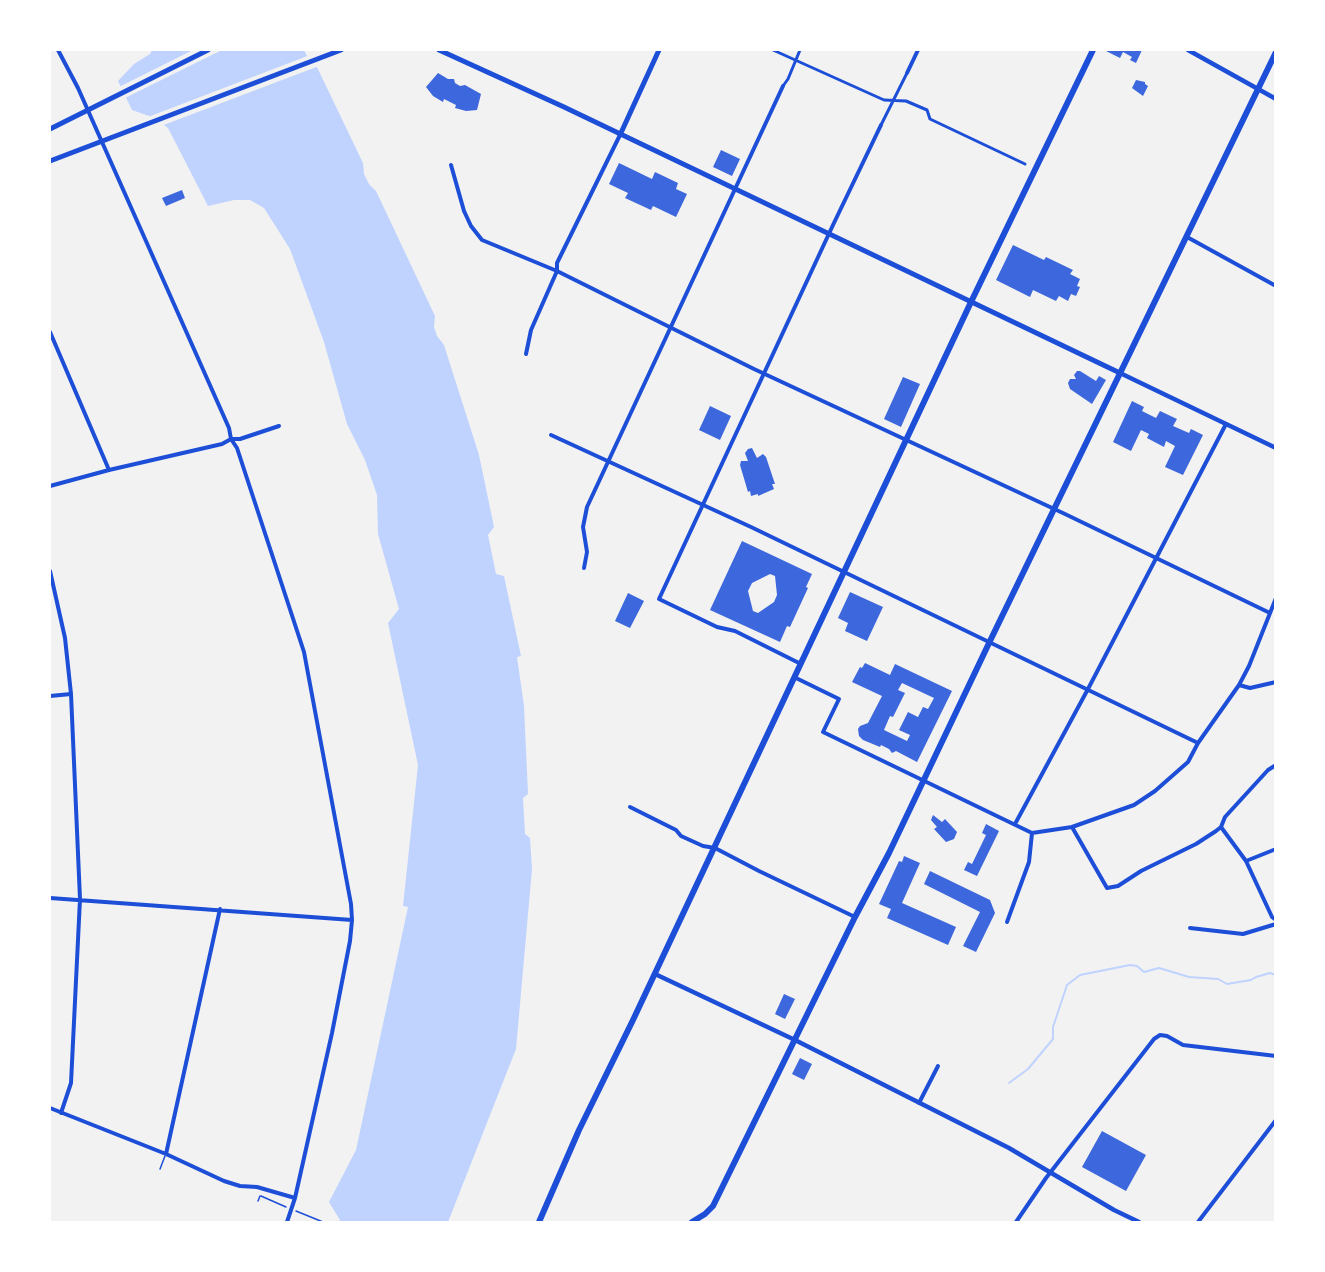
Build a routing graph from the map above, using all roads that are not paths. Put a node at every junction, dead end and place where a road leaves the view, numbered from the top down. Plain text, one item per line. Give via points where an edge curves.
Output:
1 (58, 50) edge
2 (208, 50) edge
3 (341, 50) edge
4 (439, 50) edge
5 (659, 50) edge
6 (773, 50) edge
7 (800, 50) edge
8 (918, 50) edge
9 (1093, 50) edge
10 (1188, 50) edge
11 (1275, 52) edge
12 (796, 60) junction
13 (907, 73) joint
14 (783, 86) joint
15 (1258, 90) junction
16 (1275, 99) edge
17 (894, 100) junction
18 (881, 125) joint
19 (50, 129) edge
20 (620, 135) junction
21 (50, 161) edge
22 (1025, 164) dead end
23 (452, 165) dead end
24 (735, 190) junction
25 (828, 234) junction
26 (1186, 237) junction
27 (557, 271) junction
28 (1275, 286) edge
29 (971, 302) junction
30 (670, 327) junction
31 (50, 332) edge
32 (525, 354) dead end
33 (764, 374) junction
34 (1120, 374) junction
35 (1226, 424) junction
36 (279, 426) dead end
37 (551, 435) dead end
38 (231, 439) junction
39 (907, 440) junction
40 (1275, 448) edge
41 (608, 461) junction
42 (109, 470) junction
43 (50, 486) edge
44 (703, 504) junction
45 (1054, 509) junction
46 (1156, 558) junction
47 (584, 568) dead end
48 (50, 572) edge
49 (845, 572) junction
50 (1275, 598) edge
51 (1270, 613) junction
52 (990, 641) junction
53 (801, 664) junction
54 (796, 678) junction
55 (1275, 682) edge
56 (1239, 685) junction
57 (1088, 689) junction
58 (71, 694) junction
59 (50, 696) edge
60 (1198, 742) junction
61 (1275, 765) edge
62 (923, 781) junction
63 (630, 807) dead end
64 (1015, 824) junction
65 (1221, 826) junction
66 (1072, 827) junction
67 (1032, 833) junction
68 (715, 848) junction
69 (1275, 849) edge
70 (1246, 861) junction
71 (50, 898) edge
72 (80, 900) junction
73 (220, 909) junction
74 (855, 917) junction
75 (352, 920) junction
76 (1007, 922) dead end
77 (1275, 922) edge
78 (1190, 928) dead end
79 (655, 974) junction
80 (795, 1040) junction
81 (1275, 1056) edge
82 (938, 1066) dead end
83 (919, 1103) junction
84 (50, 1108) edge
85 (61, 1113) junction
86 (1275, 1120) edge
87 (166, 1154) junction
88 (160, 1169) dead end
89 (1052, 1172) junction
90 (295, 1198) junction
91 (287, 1222) edge
92 (539, 1222) edge
93 (692, 1222) edge
94 (1016, 1222) edge
95 (1139, 1222) edge
96 (1197, 1222) edge

1 - 38 street via 225,417
2 - 19 main road
3 - 21 main road
4 - 20 main road
5 - 20 main road
6 - 12 street
7 - 12 street
8 - 13 street
9 - 29 main road
10 - 15 street
11 - 15 main road
12 - 14 street
12 - 17 street via 884,100
13 - 17 street
14 - 24 street
15 - 16 street
15 - 26 main road
17 - 18 street
17 - 22 street via 927,110 930,119
18 - 25 street
20 - 24 main road
20 - 27 street via 557,262
23 - 27 street via 464,211 476,235
24 - 25 main road
24 - 30 street
25 - 29 main road
25 - 33 street
26 - 28 street
26 - 34 main road
27 - 30 street
27 - 32 street via 531,330
29 - 34 main road
29 - 39 main road
30 - 33 street
30 - 41 street
31 - 42 street
33 - 39 street
33 - 44 street
34 - 35 street
34 - 45 main road
35 - 40 street
35 - 46 street
36 - 38 street
37 - 41 street
38 - 42 street
38 - 75 street via 304,652
39 - 45 street
39 - 49 main road
41 - 44 street
41 - 47 street via 587,507 583,527 587,552
42 - 43 street
44 - 49 street
44 - 53 street via 659,599
45 - 46 street
45 - 52 main road
46 - 51 street
46 - 57 street
48 - 58 street via 65,638
49 - 52 street
49 - 53 main road
50 - 51 street
51 - 56 street
52 - 57 street
52 - 62 main road
53 - 54 main road
54 - 62 street via 839,699 823,732
54 - 68 main road
55 - 56 street via 1250,688
56 - 60 street
57 - 60 street
57 - 64 street
58 - 59 street
58 - 72 street
60 - 66 street via 1188,762 1155,791 1134,805
61 - 65 street
62 - 64 street
62 - 74 main road
63 - 68 street via 681,836
64 - 67 street
65 - 66 street via 1196,844 1118,886 1107,888
65 - 70 street
66 - 67 street
67 - 76 street via 1029,862
68 - 74 street
68 - 79 main road
69 - 70 street
70 - 77 street
71 - 72 street
72 - 73 street
72 - 85 street via 71,1083
73 - 75 street
73 - 87 street
74 - 80 main road
75 - 90 street
77 - 78 street via 1243,934
79 - 80 street
79 - 92 main road
80 - 83 street
80 - 93 main road via 713,1206
81 - 89 street via 1183,1045 1160,1035
82 - 83 street
83 - 89 street
84 - 85 street
85 - 87 street
86 - 96 street
87 - 88 lane
87 - 90 street via 224,1181
89 - 94 street
89 - 95 street
90 - 91 street

